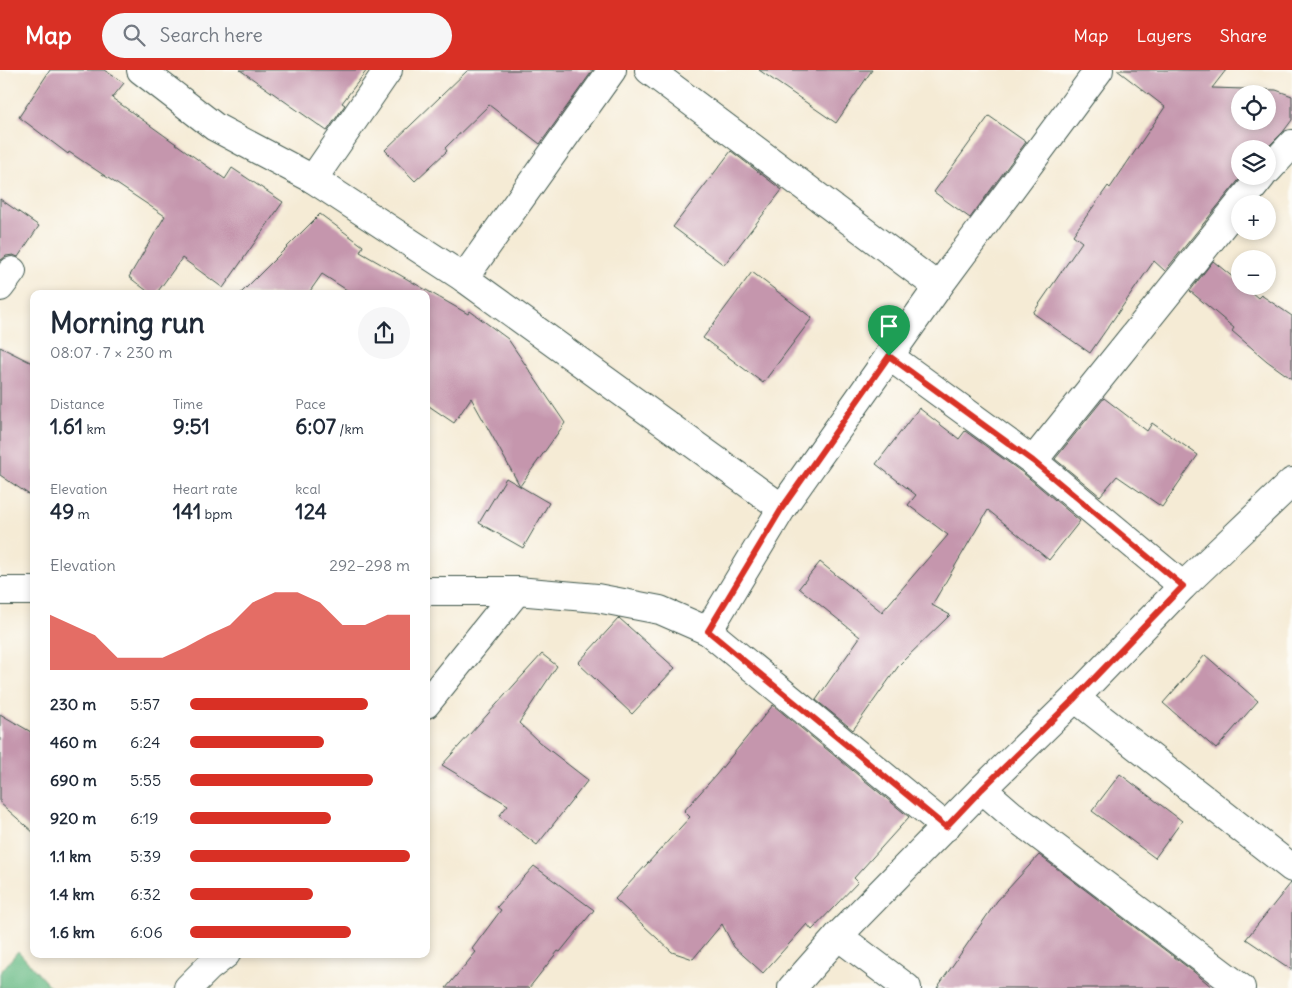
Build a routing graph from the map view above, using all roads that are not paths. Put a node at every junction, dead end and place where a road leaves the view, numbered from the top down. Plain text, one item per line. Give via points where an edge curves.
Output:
1 (141, 70) edge
2 (388, 70) edge
3 (612, 70) edge
4 (649, 70) edge
5 (1098, 70) edge
6 (1292, 144) edge
7 (1276, 161) edge
8 (313, 179) junction
9 (1255, 185) edge
10 (464, 278) junction
11 (938, 287) junction
12 (889, 356) junction
13 (1033, 461) junction
14 (1292, 482) edge
15 (782, 508) junction
16 (1183, 586) junction
17 (0, 591) edge
18 (30, 591) edge
19 (430, 591) edge
20 (517, 591) junction
21 (708, 631) junction
22 (1075, 698) junction
23 (430, 699) edge
24 (982, 789) junction
25 (946, 827) junction
26 (1292, 868) edge
27 (838, 936) junction
28 (221, 958) edge
29 (188, 988) edge
30 (792, 988) edge
31 (907, 988) edge
32 (1241, 988) edge

1 - 8 street via 215,127
2 - 8 street
3 - 10 street
4 - 11 street
5 - 11 street
6 - 7 street
8 - 10 street
9 - 13 street
10 - 15 street
11 - 12 street
12 - 13 street
12 - 15 street
13 - 16 street
14 - 16 street
15 - 21 street
16 - 22 street
17 - 18 street
19 - 20 street
20 - 21 street via 597,598 660,610
20 - 23 street
21 - 25 street
22 - 24 street
22 - 26 street
24 - 25 street
24 - 32 street
25 - 27 street
27 - 30 street
27 - 31 street
28 - 29 street

